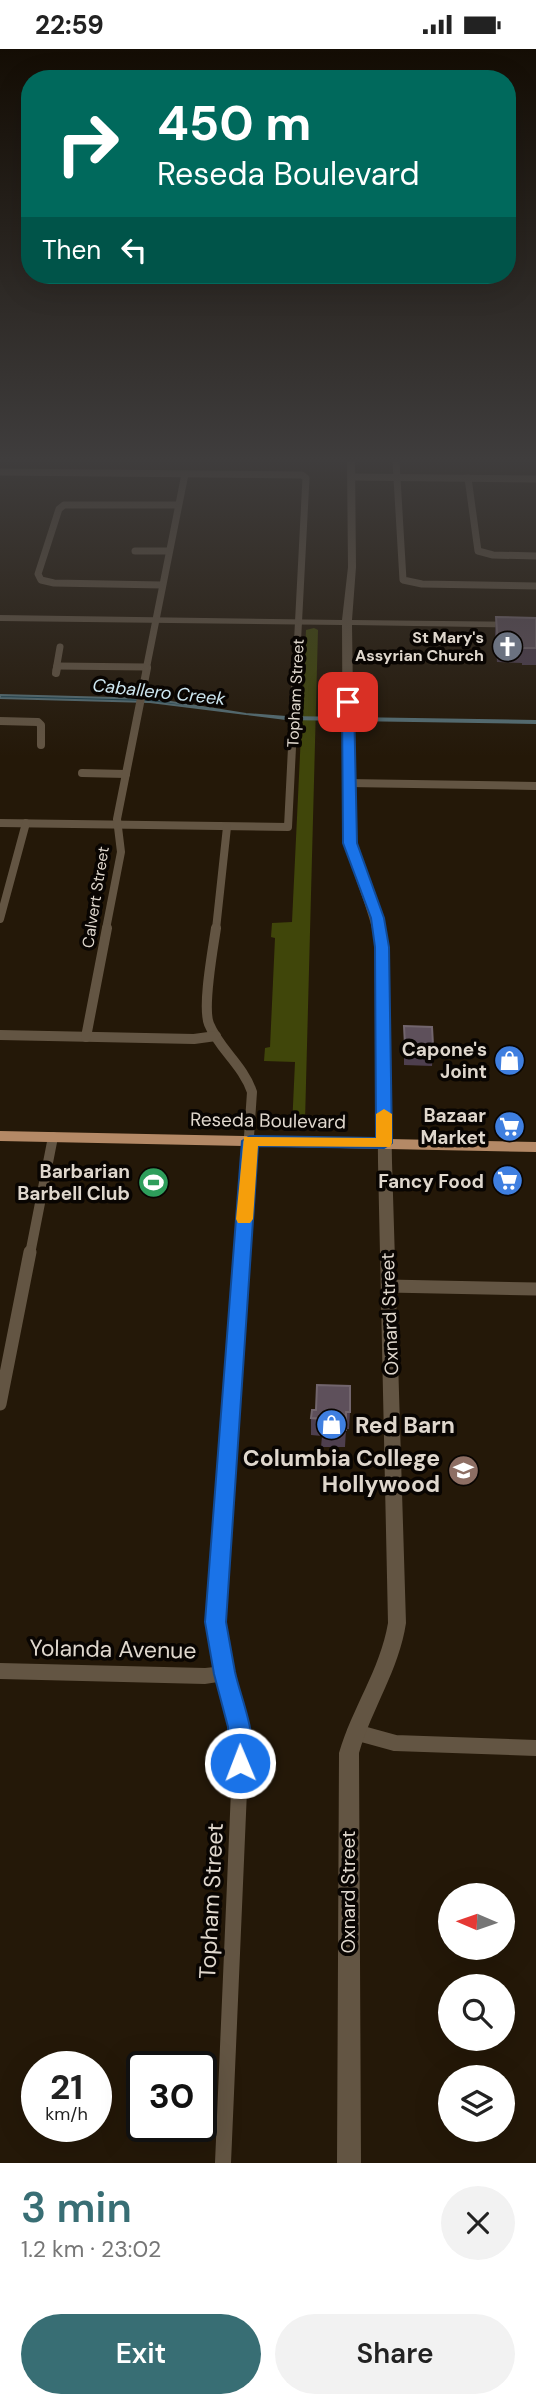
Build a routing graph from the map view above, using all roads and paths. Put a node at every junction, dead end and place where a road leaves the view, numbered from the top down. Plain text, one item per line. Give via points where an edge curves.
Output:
1 (43, 560) edge
2 (167, 560) edge
3 (302, 560) edge
4 (352, 560) edge
5 (402, 560) edge
6 (162, 585) junction
7 (536, 586) edge
8 (0, 618) edge
9 (156, 619) junction
10 (299, 621) junction
11 (347, 622) junction
12 (536, 625) edge
13 (60, 647) dead end
14 (147, 667) junction
15 (0, 721) edge
16 (41, 745) dead end
17 (82, 773) dead end
18 (126, 774) junction
19 (348, 783) junction
20 (536, 786) edge
21 (0, 823) edge
22 (26, 823) junction
23 (116, 825) junction
24 (227, 827) junction
25 (0, 919) edge
26 (0, 1035) edge
27 (216, 1036) junction
28 (86, 1037) junction
29 (0, 1136) edge
30 (53, 1137) junction
31 (250, 1141) junction
32 (384, 1143) junction
33 (536, 1147) edge
34 (388, 1286) junction
35 (536, 1289) edge
36 (0, 1404) edge
37 (0, 1671) edge
38 (225, 1674) junction
39 (355, 1732) junction
40 (536, 1748) edge
41 (223, 2163) edge
42 (349, 2163) edge

1 - 6 street via 38,574 41,580
2 - 6 street, Calvert Street
3 - 10 street, Topham Street
4 - 11 main road, Oxnard Street
5 - 7 street via 406,583
6 - 9 street, Calvert Street
8 - 9 main road
9 - 10 main road
9 - 14 street, Calvert Street
10 - 11 main road
10 - 24 street, Topham Street via 288,827
11 - 12 main road
11 - 19 main road, Oxnard Street
13 - 14 street via 57,669
14 - 18 street, Calvert Street
15 - 16 street via 38,722
17 - 18 street
18 - 23 street, Calvert Street
19 - 20 street
19 - 32 main road, Oxnard Street via 350,843 377,918 382,947
21 - 22 street
22 - 23 street
22 - 25 street
23 - 24 street
23 - 28 street, Calvert Street via 121,852
24 - 27 street via 206,1015
26 - 28 street
27 - 28 street
27 - 31 street, Topham Street via 249,1077
29 - 30 main road, Reseda Boulevard
30 - 31 main road, Reseda Boulevard
30 - 36 street
31 - 32 main road, Reseda Boulevard
31 - 38 street, Topham Street via 215,1622
32 - 33 main road, Reseda Boulevard
32 - 34 main road, Oxnard Street
34 - 35 street
34 - 39 main road, Oxnard Street via 396,1630 386,1666
37 - 38 main road, Yolanda Avenue
38 - 41 street, Topham Street via 241,1744
39 - 40 street via 405,1744
39 - 42 main road, Oxnard Street via 348,1764

